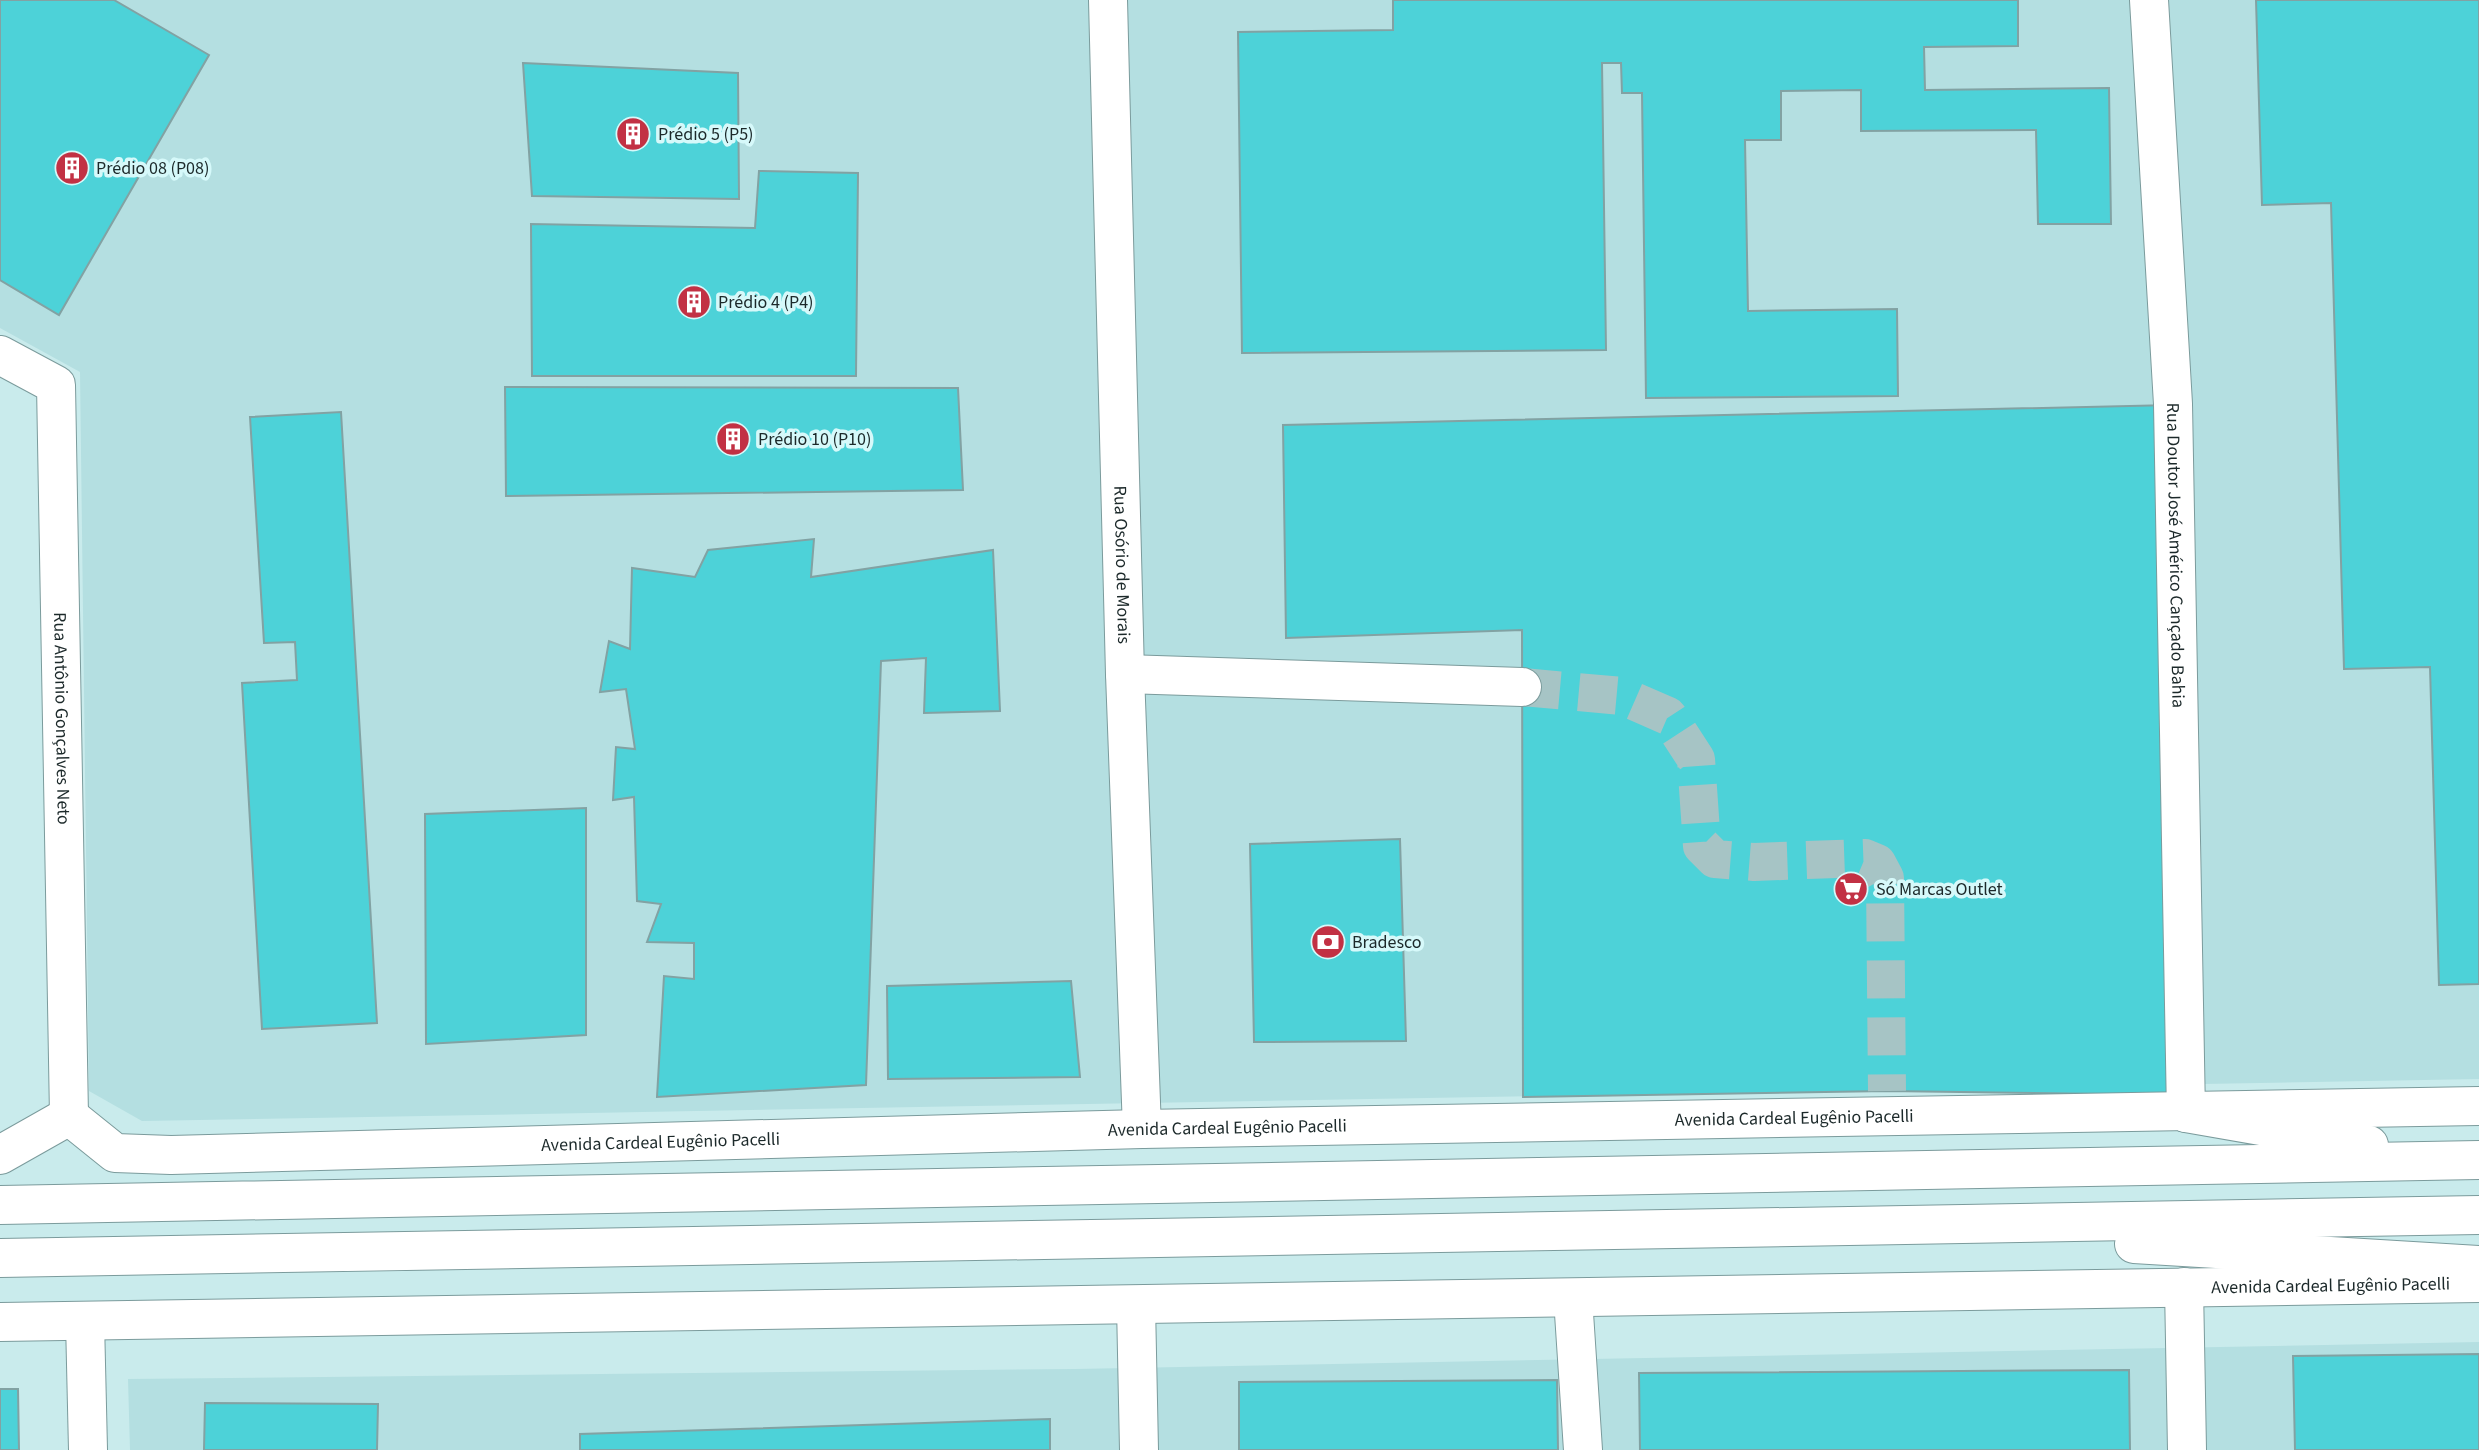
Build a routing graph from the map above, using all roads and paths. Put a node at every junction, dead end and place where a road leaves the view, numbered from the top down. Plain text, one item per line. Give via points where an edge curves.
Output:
1 (1108, 0) edge
2 (2149, 0) edge
3 (0, 355) edge
4 (1125, 674) junction
5 (1522, 687) tunnel mouth
6 (2479, 1106) edge
7 (2186, 1113) junction
8 (69, 1116) junction
9 (1142, 1129) junction
10 (0, 1155) edge
11 (2468, 1161) edge
12 (0, 1205) edge
13 (2479, 1215) edge
14 (2005, 1224) junction
15 (0, 1258) edge
16 (2479, 1265) edge
17 (2479, 1283) edge
18 (2184, 1287) junction
19 (1573, 1298) junction
20 (1136, 1305) junction
21 (85, 1321) junction
22 (0, 1322) edge
23 (88, 1450) edge
24 (1139, 1450) edge
25 (1583, 1450) edge
26 (2187, 1450) edge

1 - 4 main road, Rua Osório de Morais
2 - 7 main road, Rua Doutor José Américo Cançado Bahia via 2173,404
3 - 8 main road, Rua Antônio Gonçalves Neto via 56,385
4 - 5 main road
4 - 9 main road, Rua Osório de Morais
6 - 7 main road, Avenida Cardeal Eugênio Pacelli
7 - 9 main road, Avenida Cardeal Eugênio Pacelli via 1889,1104
7 - 11 main road
8 - 9 main road, Avenida Cardeal Eugênio Pacelli via 115,1153 171,1155
8 - 10 main road
11 - 12 main road
13 - 14 main road
14 - 15 main road
14 - 16 main road via 2053,1239
17 - 18 main road, Avenida Cardeal Eugênio Pacelli
18 - 19 main road, Avenida Cardeal Eugênio Pacelli
18 - 26 main road
19 - 20 main road, Avenida Cardeal Eugênio Pacelli
19 - 25 main road
20 - 21 main road, Avenida Cardeal Eugênio Pacelli
20 - 24 main road
21 - 22 main road, Avenida Cardeal Eugênio Pacelli
21 - 23 main road

